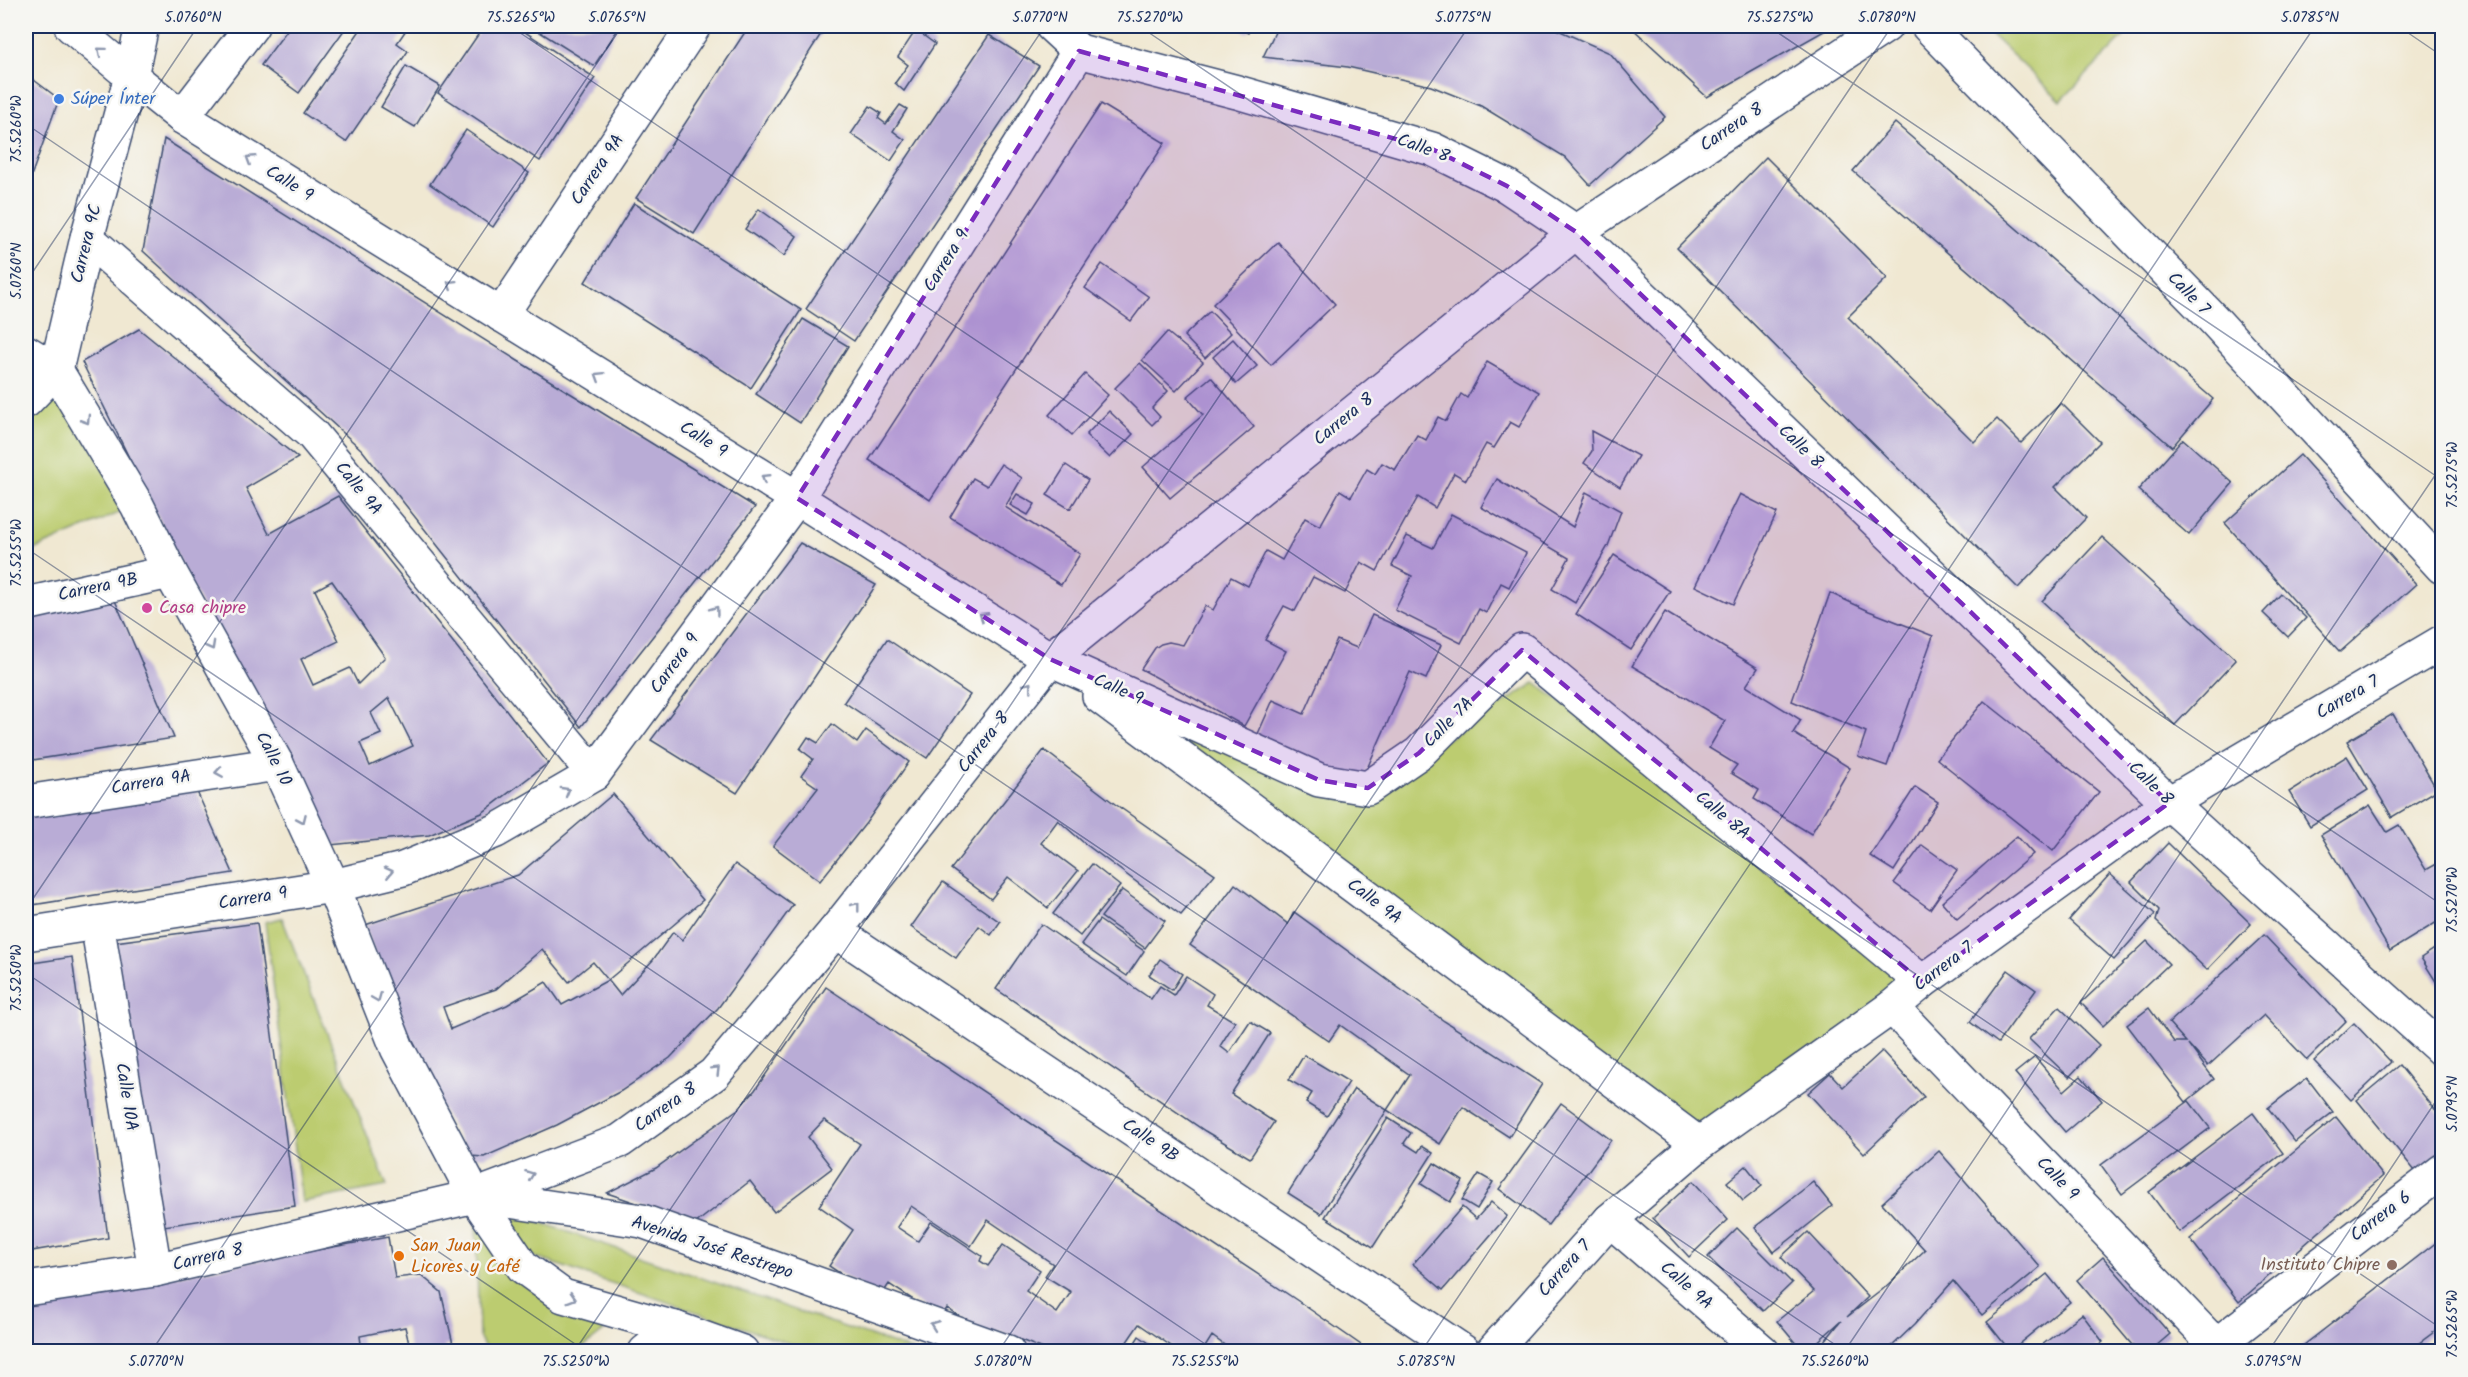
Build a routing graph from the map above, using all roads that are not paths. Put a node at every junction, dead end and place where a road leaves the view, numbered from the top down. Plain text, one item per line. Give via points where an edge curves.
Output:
1 (71, 26) edge
2 (142, 26) edge
3 (252, 26) edge
4 (694, 26) edge
5 (1052, 26) edge
6 (1886, 26) edge
7 (1928, 26) edge
8 (1079, 51) junction
9 (131, 76) junction
10 (182, 117) junction
11 (1576, 232) junction
12 (87, 238) junction
13 (501, 315) junction
14 (26, 352) edge
15 (56, 370) junction
16 (26, 401) edge
17 (797, 498) junction
18 (2442, 567) edge
19 (170, 572) junction
20 (26, 604) edge
21 (2442, 642) edge
22 (1522, 650) joint
23 (1050, 659) junction
24 (277, 764) junction
25 (594, 774) junction
26 (1368, 788) joint
27 (26, 802) edge
28 (2169, 802) junction
29 (333, 886) junction
30 (97, 923) junction
31 (836, 931) junction
32 (26, 934) edge
33 (1922, 982) junction
34 (1892, 1007) junction
35 (2442, 1050) edge
36 (1699, 1144) junction
37 (2442, 1171) edge
38 (475, 1196) junction
39 (1610, 1220) junction
40 (155, 1270) junction
41 (26, 1289) edge
42 (675, 1328) junction
43 (2214, 1349) edge
44 (645, 1352) edge
45 (742, 1352) edge
46 (1008, 1352) edge
47 (1464, 1352) edge
48 (1492, 1352) edge
49 (1763, 1352) edge

9 -> 1 street, Calle 9
2 - 9 street
3 - 10 street
4 - 13 street, Carrera 9A
5 - 8 street, Calle 8
6 - 11 street, Carrera 8
7 - 18 street, Calle 7 via 2215,321
8 - 11 street, Calle 8 via 1432,149 1507,186
8 - 17 street, Carrera 9
9 - 10 street, Calle 9
9 - 12 street, Carrera 9C
13 -> 10 street, Calle 9
11 - 23 street, Carrera 8
11 - 28 street, Calle 8
12 - 15 street, Carrera 9C
12 - 25 street, Calle 9A via 312,434
17 -> 13 street, Calle 9
14 - 15 street, Calle 10
15 - 16 street
15 -> 19 street, Calle 10 via 137,505
23 -> 17 street, Calle 9
25 -> 17 street, Carrera 9
19 - 20 street, Carrera 9B
19 -> 24 street, Calle 10
21 - 28 street, Carrera 7
22 - 26 street, Calle 7A via 1419,753
22 - 33 street, Calle 8A
23 - 26 street, Calle 9 via 1319,780
31 -> 23 street, Carrera 8
23 - 36 street, Calle 9A
24 -> 27 street, Carrera 9A
24 -> 29 street, Calle 10
29 -> 25 street, Carrera 9 via 403,869 496,831
28 - 33 street, Carrera 7
28 - 35 street, Calle 8
29 - 30 street, Carrera 9
29 -> 38 street, Calle 10 via 397,1048
30 - 32 street, Carrera 9
30 - 40 street, Calle 10A
38 -> 31 street, Carrera 8 via 620,1141 714,1074
31 - 47 street, Calle 9B
33 - 34 street, Carrera 7
34 - 36 street, Carrera 7
34 - 43 street, Calle 9
36 - 39 street, Carrera 7
37 - 43 street, Carrera 6
38 - 40 street, Carrera 8
38 -> 42 street via 523,1267 562,1296
46 -> 38 street, Avenida José Restrepo via 642,1221
39 - 48 street, Carrera 7
39 - 49 street, Calle 9A
40 - 41 street, Carrera 8
42 - 44 street
42 - 45 street

